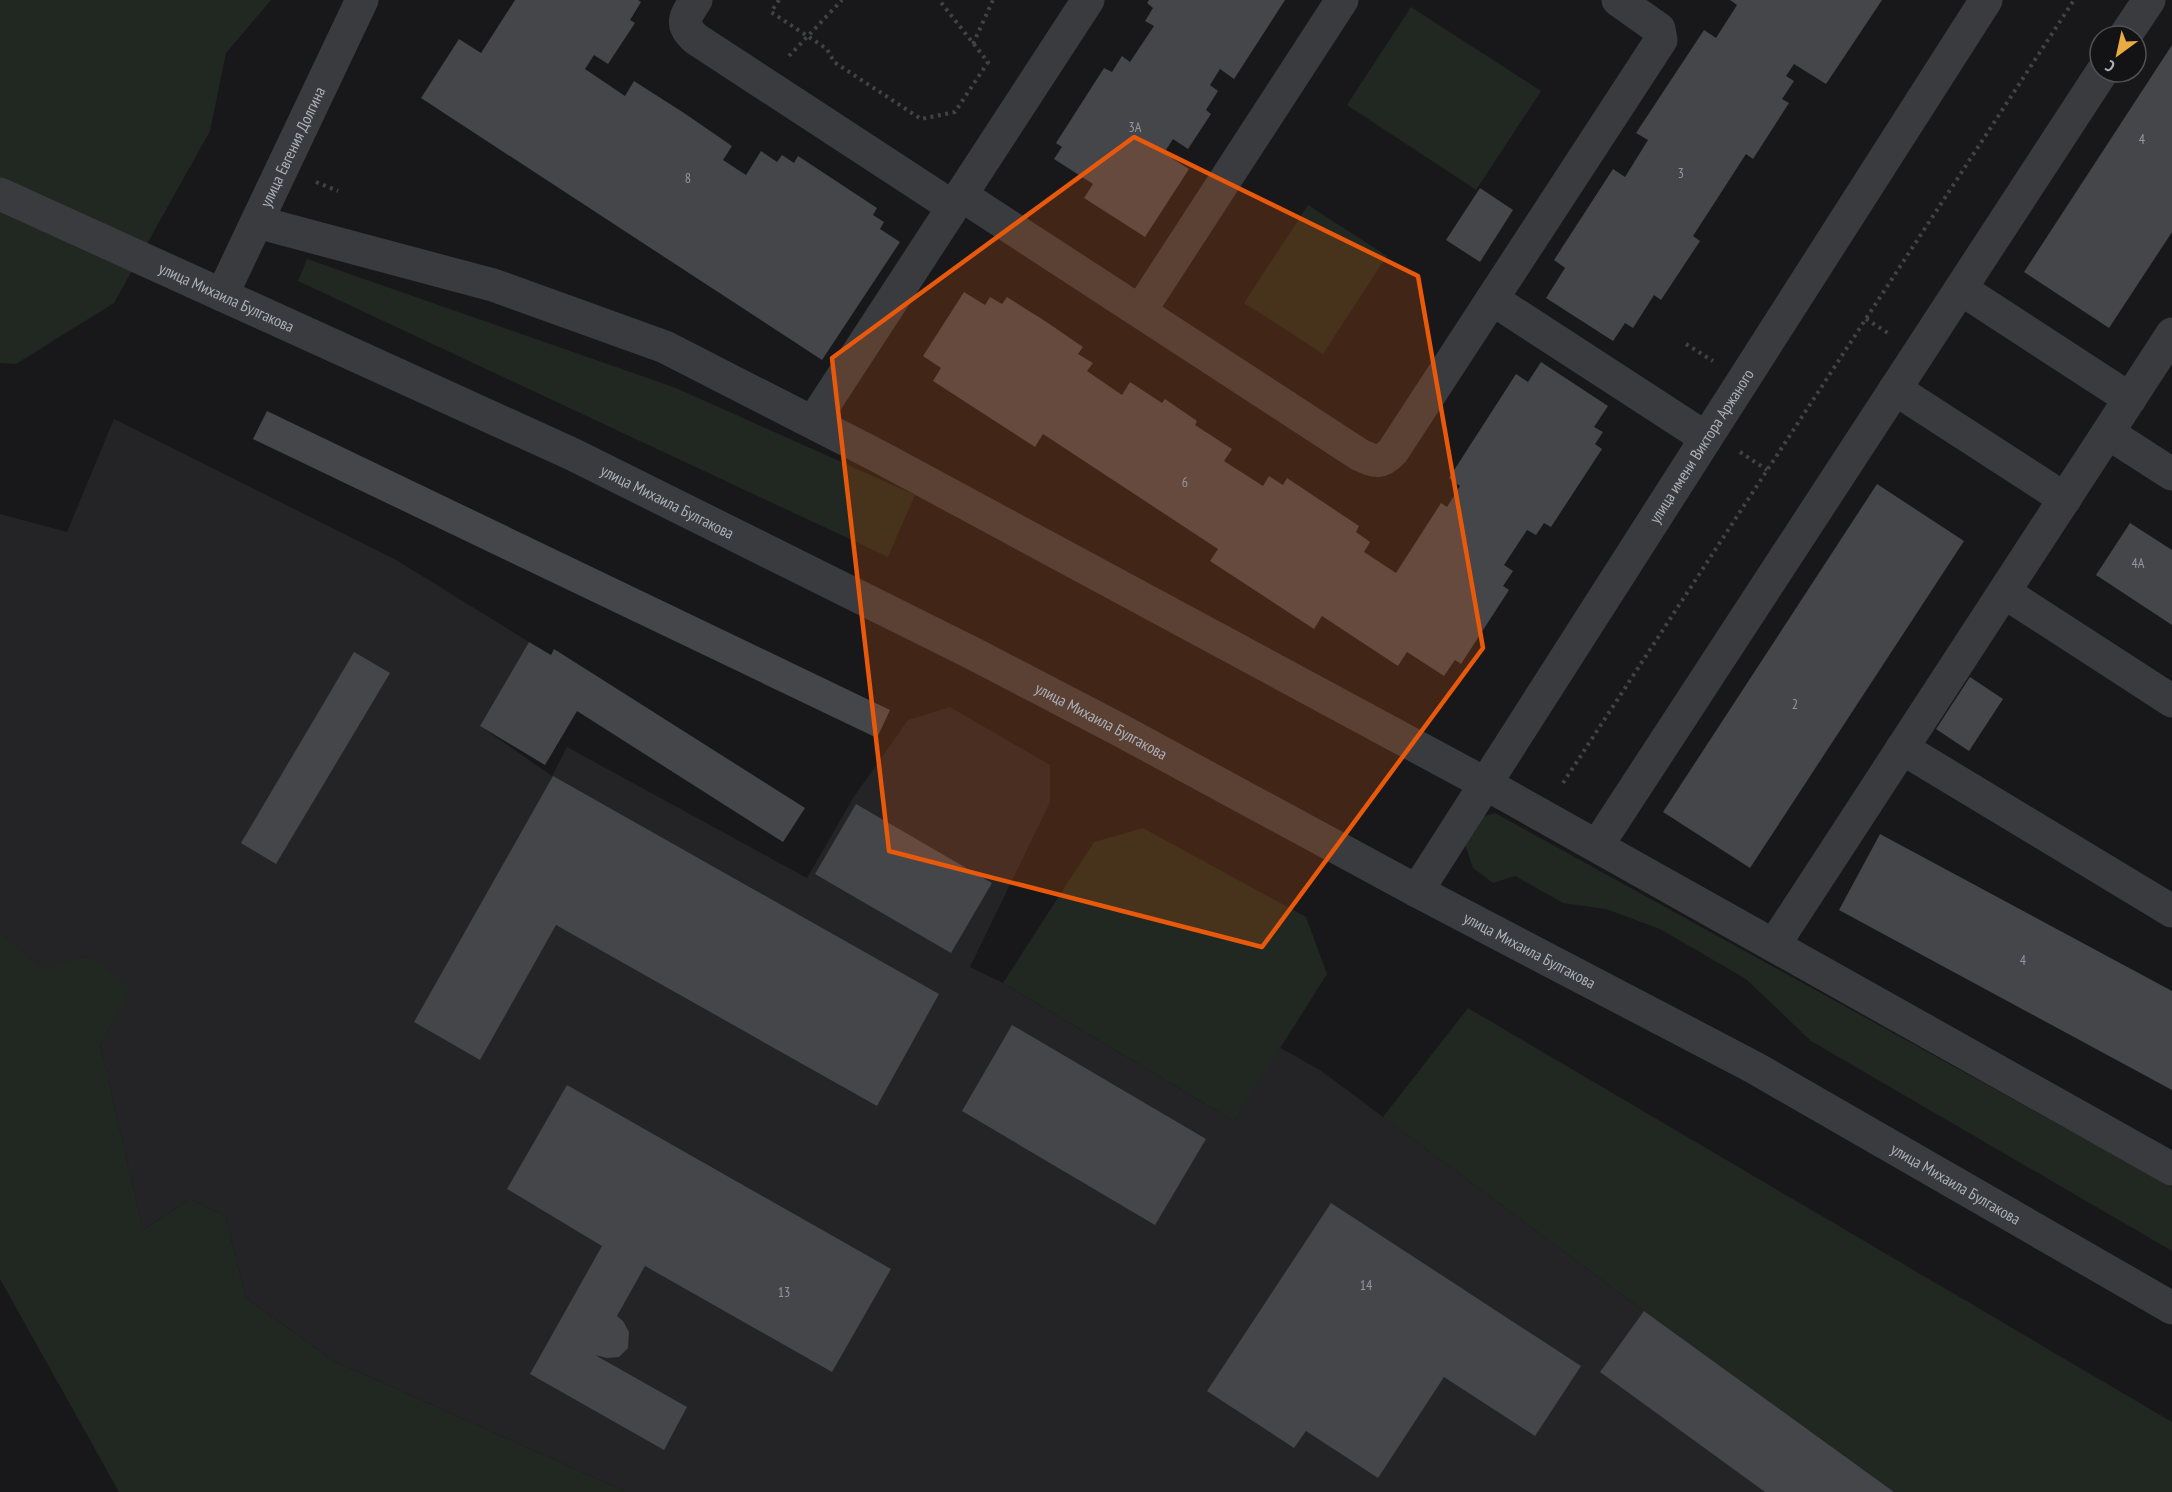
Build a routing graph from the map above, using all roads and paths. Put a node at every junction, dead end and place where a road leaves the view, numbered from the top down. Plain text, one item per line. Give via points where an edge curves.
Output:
1 (362, 0) edge
2 (696, 0) edge
3 (779, 0) edge
4 (842, 0) edge
5 (939, 0) edge
6 (993, 0) edge
7 (1088, 0) edge
8 (1342, 0) edge
9 (1618, 0) edge
10 (1986, 0) edge
11 (2074, 0) edge
12 (2149, 0) edge
13 (2133, 24) edge
14 (808, 36) junction
15 (973, 44) junction
16 (782, 63) dead end
17 (2094, 84) edge
18 (0, 194) edge
19 (957, 201) junction
20 (257, 222) junction
21 (1961, 289) junction
22 (222, 295) junction
23 (1492, 299) junction
24 (1140, 311) junction
25 (2172, 334) edge
26 (1686, 344) dead end
27 (1721, 366) dead end
28 (1895, 389) junction
29 (2130, 399) junction
30 (813, 422) junction
31 (2108, 433) junction
32 (1706, 438) junction
33 (1738, 451) dead end
34 (1767, 470) junction
35 (2172, 474) edge
36 (2065, 499) junction
37 (2004, 592) junction
38 (2172, 701) edge
39 (1902, 748) junction
40 (1563, 783) dead end
41 (1486, 784) junction
42 (1597, 846) junction
43 (1417, 891) junction
44 (2172, 910) edge
45 (1774, 945) junction
46 (2172, 1169) edge
47 (2172, 1308) edge

1 - 20 street, улица Евгения Долгина
2 - 19 street via 685,20 686,31 696,39
3 - 14 path via 771,12
4 - 14 path
5 - 15 path
6 - 15 path
7 - 19 street
8 - 24 street
9 - 23 street via 1659,29 1661,40
10 - 32 street, улица имени Виктора Аржаного
11 - 34 path
12 - 13 street
14 - 15 path via 827,49 834,62 921,119 955,112 988,62
14 - 16 path
17 - 21 street
18 - 22 street, улица Михаила Булгакова
19 - 24 street
19 - 30 street
20 - 22 street, улица Евгения Долгина
20 - 30 street via 493,285 665,347
21 - 28 street
21 - 29 street
22 - 43 street, улица Михаила Булгакова via 572,454 972,653
23 - 24 street via 1393,451 1385,459 1374,461
23 - 32 street
25 - 29 street
26 - 27 path
28 - 36 street
28 - 42 street
29 - 31 street
30 - 41 street
31 - 35 street
31 - 36 street
32 - 41 street, улица имени Виктора Аржаного
33 - 34 path
34 - 40 path
36 - 37 street
37 - 38 street
37 - 39 street
39 - 44 street
39 - 45 street
41 - 42 street
41 - 43 street, улица имени Виктора Аржаного
42 - 45 street
43 - 47 street, улица Михаила Булгакова via 1755,1068
45 - 46 street

